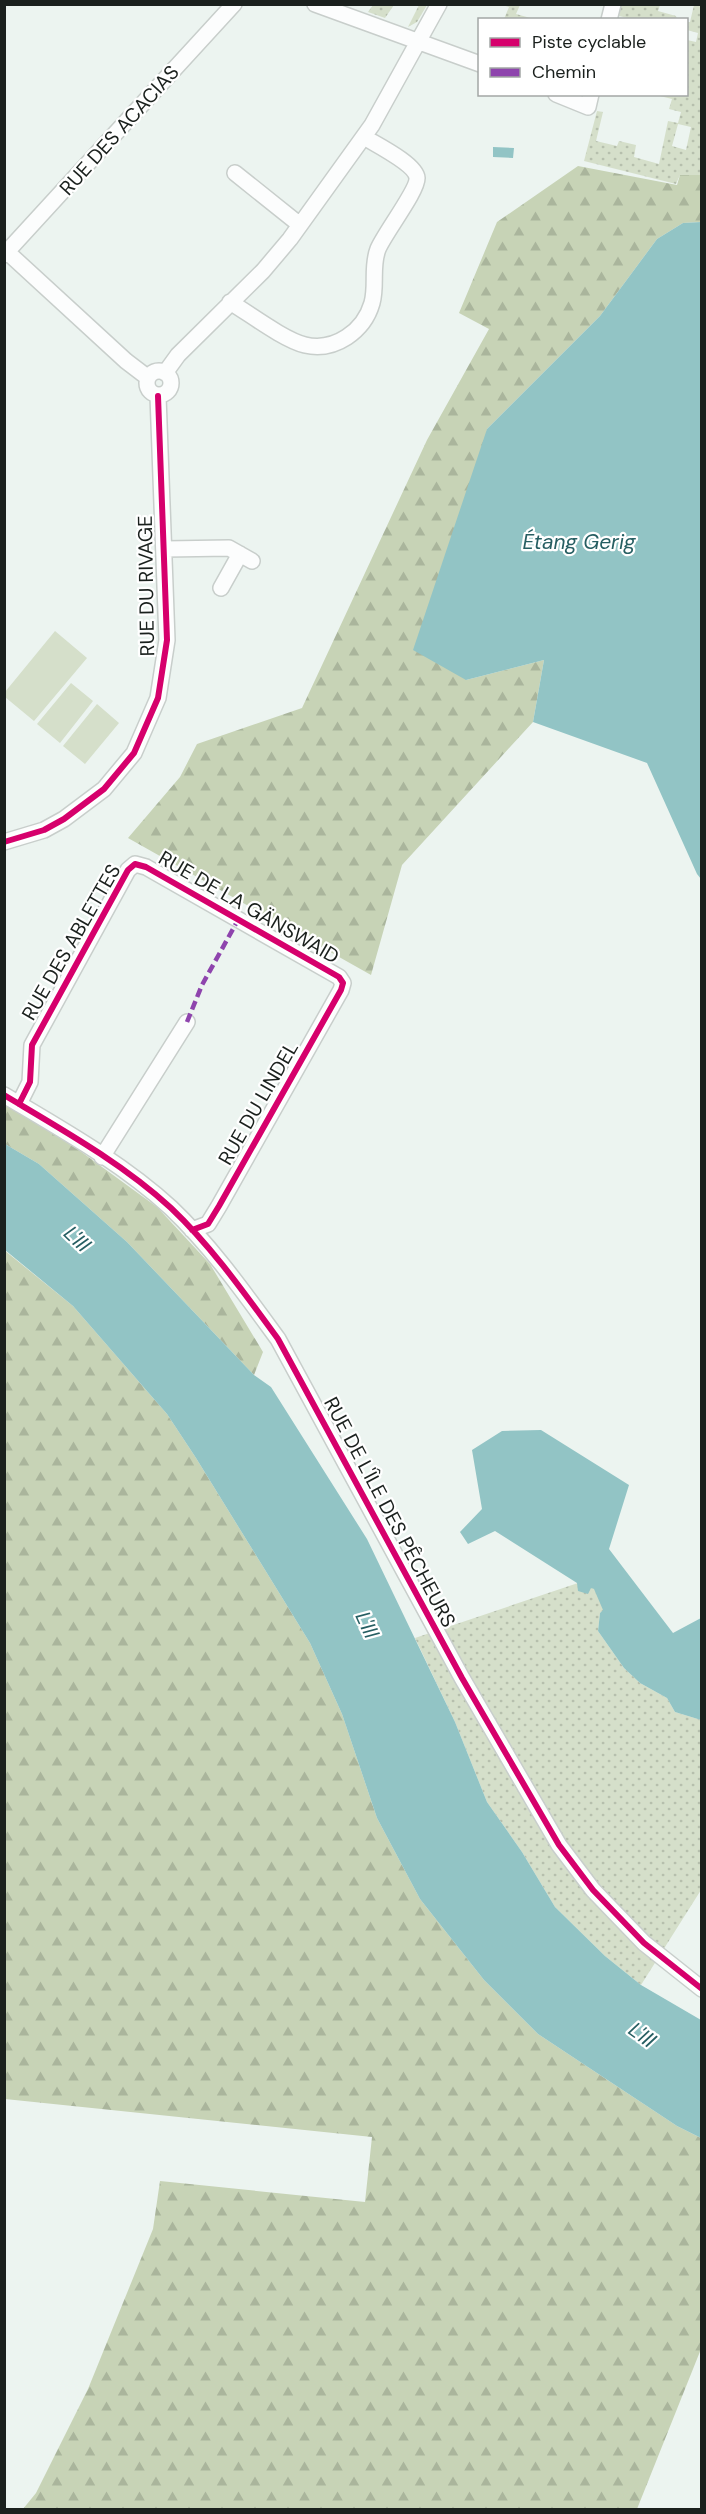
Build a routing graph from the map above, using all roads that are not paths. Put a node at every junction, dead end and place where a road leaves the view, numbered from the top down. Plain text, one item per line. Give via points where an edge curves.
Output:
1 (234, 4) edge
2 (315, 4) edge
3 (439, 4) edge
4 (419, 40) junction
5 (478, 63) edge
6 (566, 96) edge
7 (590, 101) edge
8 (364, 137) junction
9 (235, 173) dead end
10 (300, 225) junction
11 (6, 252) edge
12 (230, 302) junction
13 (165, 373) junction
14 (147, 377) junction
15 (158, 396) junction
16 (165, 549) junction
17 (221, 588) dead end
18 (4, 842) edge
19 (135, 864) joint
20 (343, 982) joint
21 (187, 1022) dead end
22 (4, 1095) edge
23 (19, 1104) junction
24 (102, 1156) junction
25 (192, 1230) junction
26 (702, 1989) edge

1 - 11 street, RUE DES ACACIAS
2 - 4 street
3 - 4 street
4 - 5 street
4 - 8 street
6 - 7 street
8 - 10 street
8 - 12 street via 408,164 417,178 377,251 372,303 358,328 335,344 306,345
9 - 10 street
10 - 12 street
11 - 14 street
12 - 13 street
13 - 14 street via 155,371
13 - 15 street via 170,376 171,387
14 - 15 street via 148,389
15 - 16 street, RUE DU RIVAGE
16 - 17 street, RUE DU RIVAGE via 229,548 246,557
16 - 18 street, RUE DU RIVAGE via 164,669 158,698 134,753 84,806 44,830
19 - 20 street, RUE DE LA GÄNSWAID
19 - 23 street, RUE DES ABLETTES via 128,870 32,1045 30,1082
20 - 25 street, RUE DU LINDEL via 208,1224
21 - 24 street
22 - 23 street, RUE DE L'ÎLE DES PÊCHEURS
23 - 24 street, RUE DE L'ÎLE DES PÊCHEURS
24 - 25 street, RUE DE L'ÎLE DES PÊCHEURS via 153,1193
25 - 26 street, RUE DE L'ÎLE DES PÊCHEURS via 278,1339 462,1678 560,1845 593,1890 644,1943

